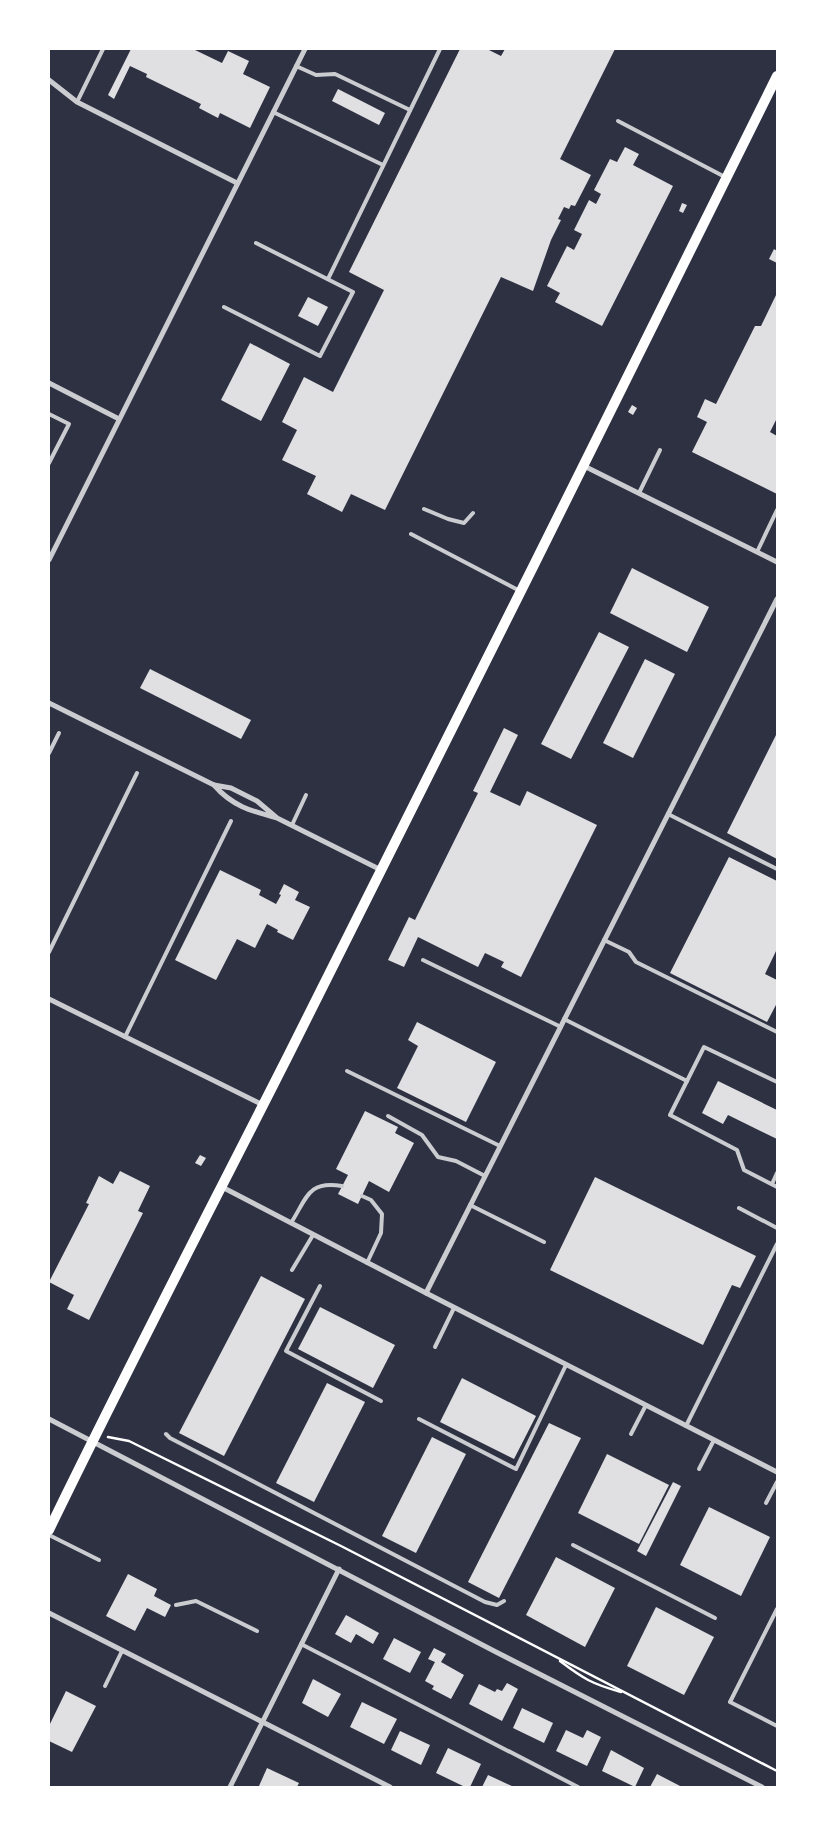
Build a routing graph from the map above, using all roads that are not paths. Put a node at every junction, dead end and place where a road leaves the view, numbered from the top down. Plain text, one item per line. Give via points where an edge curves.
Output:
1 (103, 49) edge
2 (303, 49) edge
3 (440, 49) edge
4 (296, 66) junction
5 (777, 76) edge
6 (49, 80) edge
7 (77, 102) junction
8 (410, 110) junction
9 (273, 112) junction
10 (618, 121) dead end
11 (383, 165) junction
12 (727, 178) junction
13 (238, 183) junction
14 (256, 243) dead end
15 (328, 279) junction
16 (224, 308) dead end
17 (49, 384) edge
18 (49, 414) edge
19 (119, 419) junction
20 (660, 450) dead end
21 (49, 463) edge
22 (584, 466) junction
23 (639, 493) junction
24 (424, 508) dead end
25 (777, 510) edge
26 (473, 513) dead end
27 (411, 534) dead end
28 (757, 552) junction
29 (49, 560) edge
30 (777, 562) edge
31 (522, 591) junction
32 (777, 599) edge
33 (49, 704) edge
34 (58, 734) dead end
35 (49, 753) edge
36 (137, 773) dead end
37 (214, 786) junction
38 (306, 795) dead end
39 (668, 814) junction
40 (277, 818) junction
41 (231, 821) dead end
42 (292, 825) junction
43 (777, 869) edge
44 (381, 870) junction
45 (604, 940) junction
46 (49, 952) edge
47 (423, 960) dead end
48 (49, 999) edge
49 (564, 1020) junction
50 (561, 1027) junction
51 (777, 1032) edge
52 (125, 1037) junction
53 (347, 1071) dead end
54 (687, 1081) junction
55 (777, 1082) edge
56 (263, 1105) junction
57 (388, 1116) dead end
58 (500, 1146) junction
59 (777, 1173) edge
60 (485, 1176) junction
61 (772, 1184) junction
62 (342, 1186) dead end
63 (222, 1187) junction
64 (777, 1187) edge
65 (362, 1196) dead end
66 (470, 1204) junction
67 (739, 1208) dead end
68 (291, 1223) junction
69 (777, 1228) edge
70 (313, 1235) junction
71 (544, 1242) dead end
72 (777, 1244) edge
73 (367, 1263) junction
74 (292, 1270) dead end
75 (320, 1286) dead end
76 (426, 1293) junction
77 (454, 1308) junction
78 (435, 1347) dead end
79 (566, 1365) junction
80 (381, 1401) dead end
81 (646, 1405) junction
82 (49, 1419) edge
83 (420, 1419) dead end
84 (686, 1426) junction
85 (166, 1434) dead end
86 (631, 1434) dead end
87 (714, 1440) junction
88 (92, 1441) junction
89 (699, 1469) dead end
90 (777, 1472) edge
91 (777, 1482) edge
92 (766, 1503) dead end
93 (49, 1530) edge
94 (49, 1535) edge
95 (573, 1545) dead end
96 (99, 1560) dead end
97 (339, 1569) junction
98 (504, 1601) dead end
99 (176, 1605) dead end
100 (777, 1609) edge
101 (49, 1614) edge
102 (715, 1618) dead end
103 (257, 1631) dead end
104 (301, 1644) junction
105 (122, 1651) junction
106 (105, 1686) dead end
107 (262, 1722) junction
108 (777, 1726) edge
109 (230, 1787) edge
110 (390, 1787) edge
111 (578, 1787) edge
112 (762, 1787) edge

1 - 7 lane
2 - 4 street
3 - 8 lane
4 - 8 lane via 316,75 335,74
4 - 9 street
5 - 12 main road
6 - 7 street
7 - 13 street
8 - 11 lane
9 - 11 lane
9 - 13 street
10 - 12 lane
11 - 15 lane
12 - 22 main road
13 - 19 street
14 - 15 lane
15 - 16 lane via 353,292 320,356
17 - 19 street
18 - 21 lane via 69,424
19 - 29 street
20 - 23 lane
22 - 23 street
22 - 31 main road
23 - 28 street
24 - 26 lane via 464,522
25 - 28 lane
27 - 31 lane
28 - 30 street
31 - 44 main road
32 - 39 street
33 - 37 street
34 - 35 lane
36 - 46 lane
37 - 40 street via 224,797 252,811
37 - 40 street via 231,788 257,801
38 - 42 lane
39 - 43 lane
39 - 45 street
40 - 42 street
41 - 52 lane
42 - 44 street
44 - 56 main road
45 - 49 street
45 - 51 lane via 629,952 636,962
47 - 50 lane
48 - 52 street
49 - 50 street
49 - 54 lane
50 - 58 street
52 - 56 street
53 - 58 lane
54 - 55 lane via 704,1046
54 - 61 lane via 670,1115 737,1150 744,1170
56 - 63 main road
57 - 60 lane via 422,1135 438,1157 456,1161
58 - 60 street
59 - 61 lane
60 - 66 street
61 - 64 lane
62 - 68 lane via 316,1186
63 - 68 street
63 - 88 main road
65 - 73 lane via 382,1214 381,1232
66 - 71 lane
66 - 76 street
67 - 69 lane
68 - 70 street
70 - 73 street
70 - 74 lane
72 - 84 lane
73 - 76 street
75 - 80 lane via 286,1351
76 - 77 street
77 - 78 lane
77 - 79 street
79 - 81 street
79 - 83 lane via 516,1469
81 - 84 street
81 - 86 lane
82 - 88 street
84 - 87 street
85 - 98 lane via 486,1602 496,1605
87 - 89 lane
87 - 90 street
88 - 93 main road
88 - 97 street
91 - 92 lane
94 - 96 lane
95 - 102 lane
97 - 104 street
97 - 112 street
99 - 103 lane via 196,1601
100 - 108 lane via 730,1702
101 - 105 street
104 - 107 street
104 - 111 lane
105 - 106 lane
105 - 107 street
107 - 109 street
107 - 110 street

